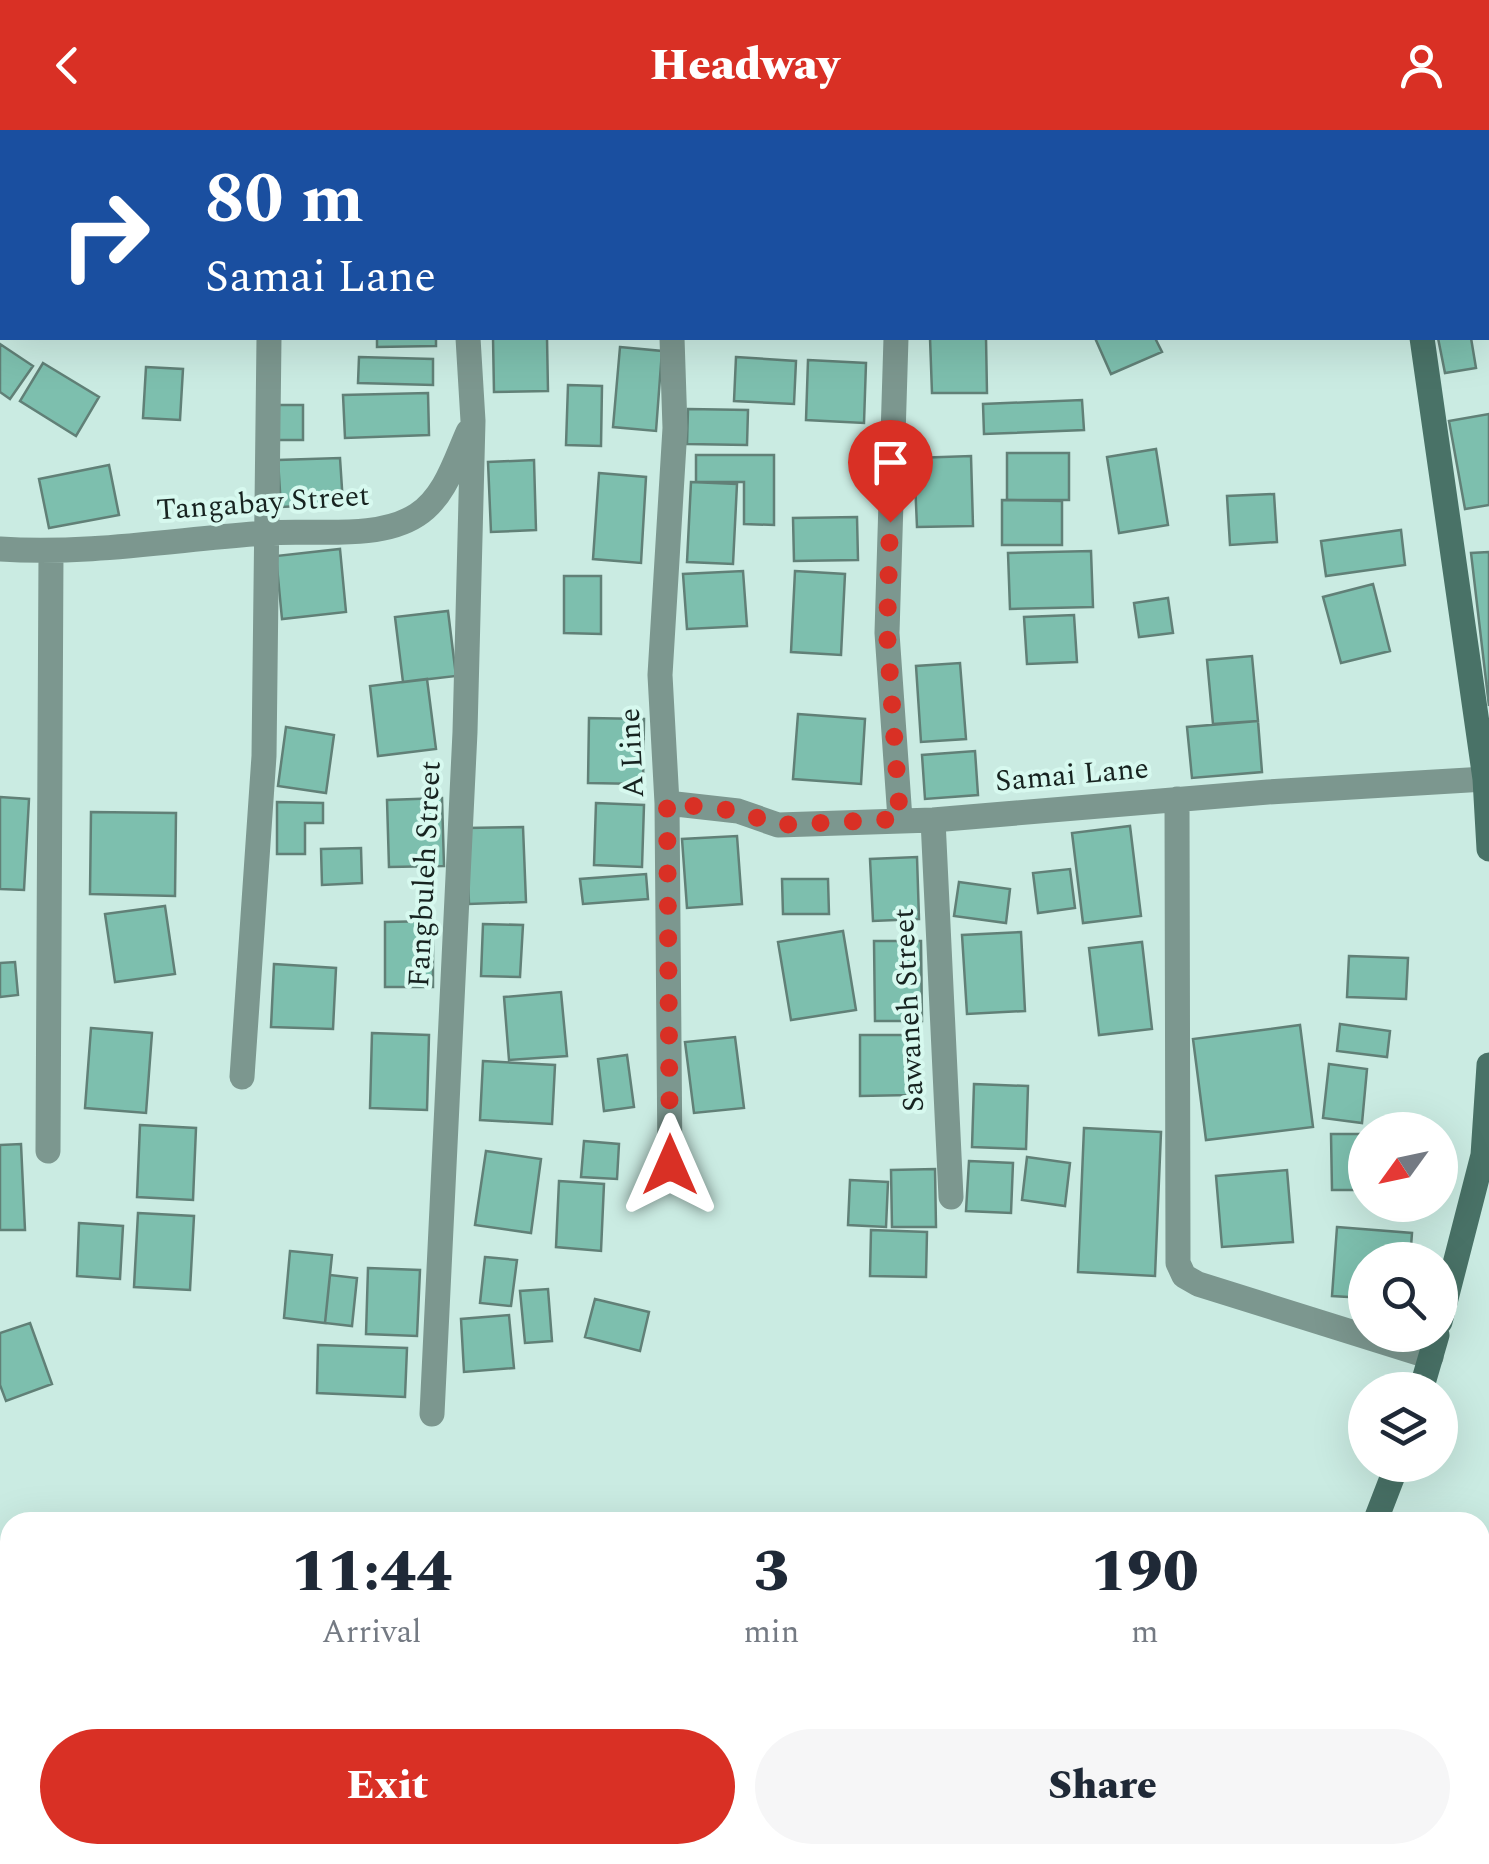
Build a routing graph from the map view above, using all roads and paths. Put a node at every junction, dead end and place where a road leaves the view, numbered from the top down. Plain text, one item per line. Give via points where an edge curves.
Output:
1 (270, 340) edge
2 (468, 340) edge
3 (672, 340) edge
4 (896, 340) edge
5 (1422, 340) edge
6 (473, 421) junction
7 (269, 532) junction
8 (0, 549) edge
9 (51, 552) junction
10 (1485, 779) junction
11 (1177, 799) junction
12 (667, 803) junction
13 (900, 819) junction
14 (932, 820) junction
15 (1489, 849) edge
16 (1489, 1065) edge
17 (242, 1077) dead end
18 (48, 1151) dead end
19 (670, 1165) dead end
20 (951, 1197) dead end
21 (1458, 1252) edge
22 (1348, 1322) edge
23 (432, 1414) dead end
24 (1390, 1482) edge
25 (1380, 1512) edge

1 - 7 street
2 - 6 street, Fangbuleh Street
3 - 12 street, A Line via 675,428 660,624
4 - 13 street via 887,633
5 - 10 street
6 - 7 street, Tangabay Street via 440,494 417,515 387,528
6 - 23 street, Fangbuleh Street
7 - 9 street, Tangabay Street
7 - 17 street via 264,756
8 - 9 street, Tangabay Street
9 - 18 street
10 - 11 street, Samai Lane
10 - 15 street
11 - 14 street, Samai Lane
11 - 22 street via 1178,1263 1184,1276
12 - 13 street, Samai Lane via 738,811 778,825
12 - 19 street, A Line
13 - 14 street, Samai Lane
14 - 20 street, Sawaneh Street
16 - 21 street via 1483,1154
24 - 25 street

